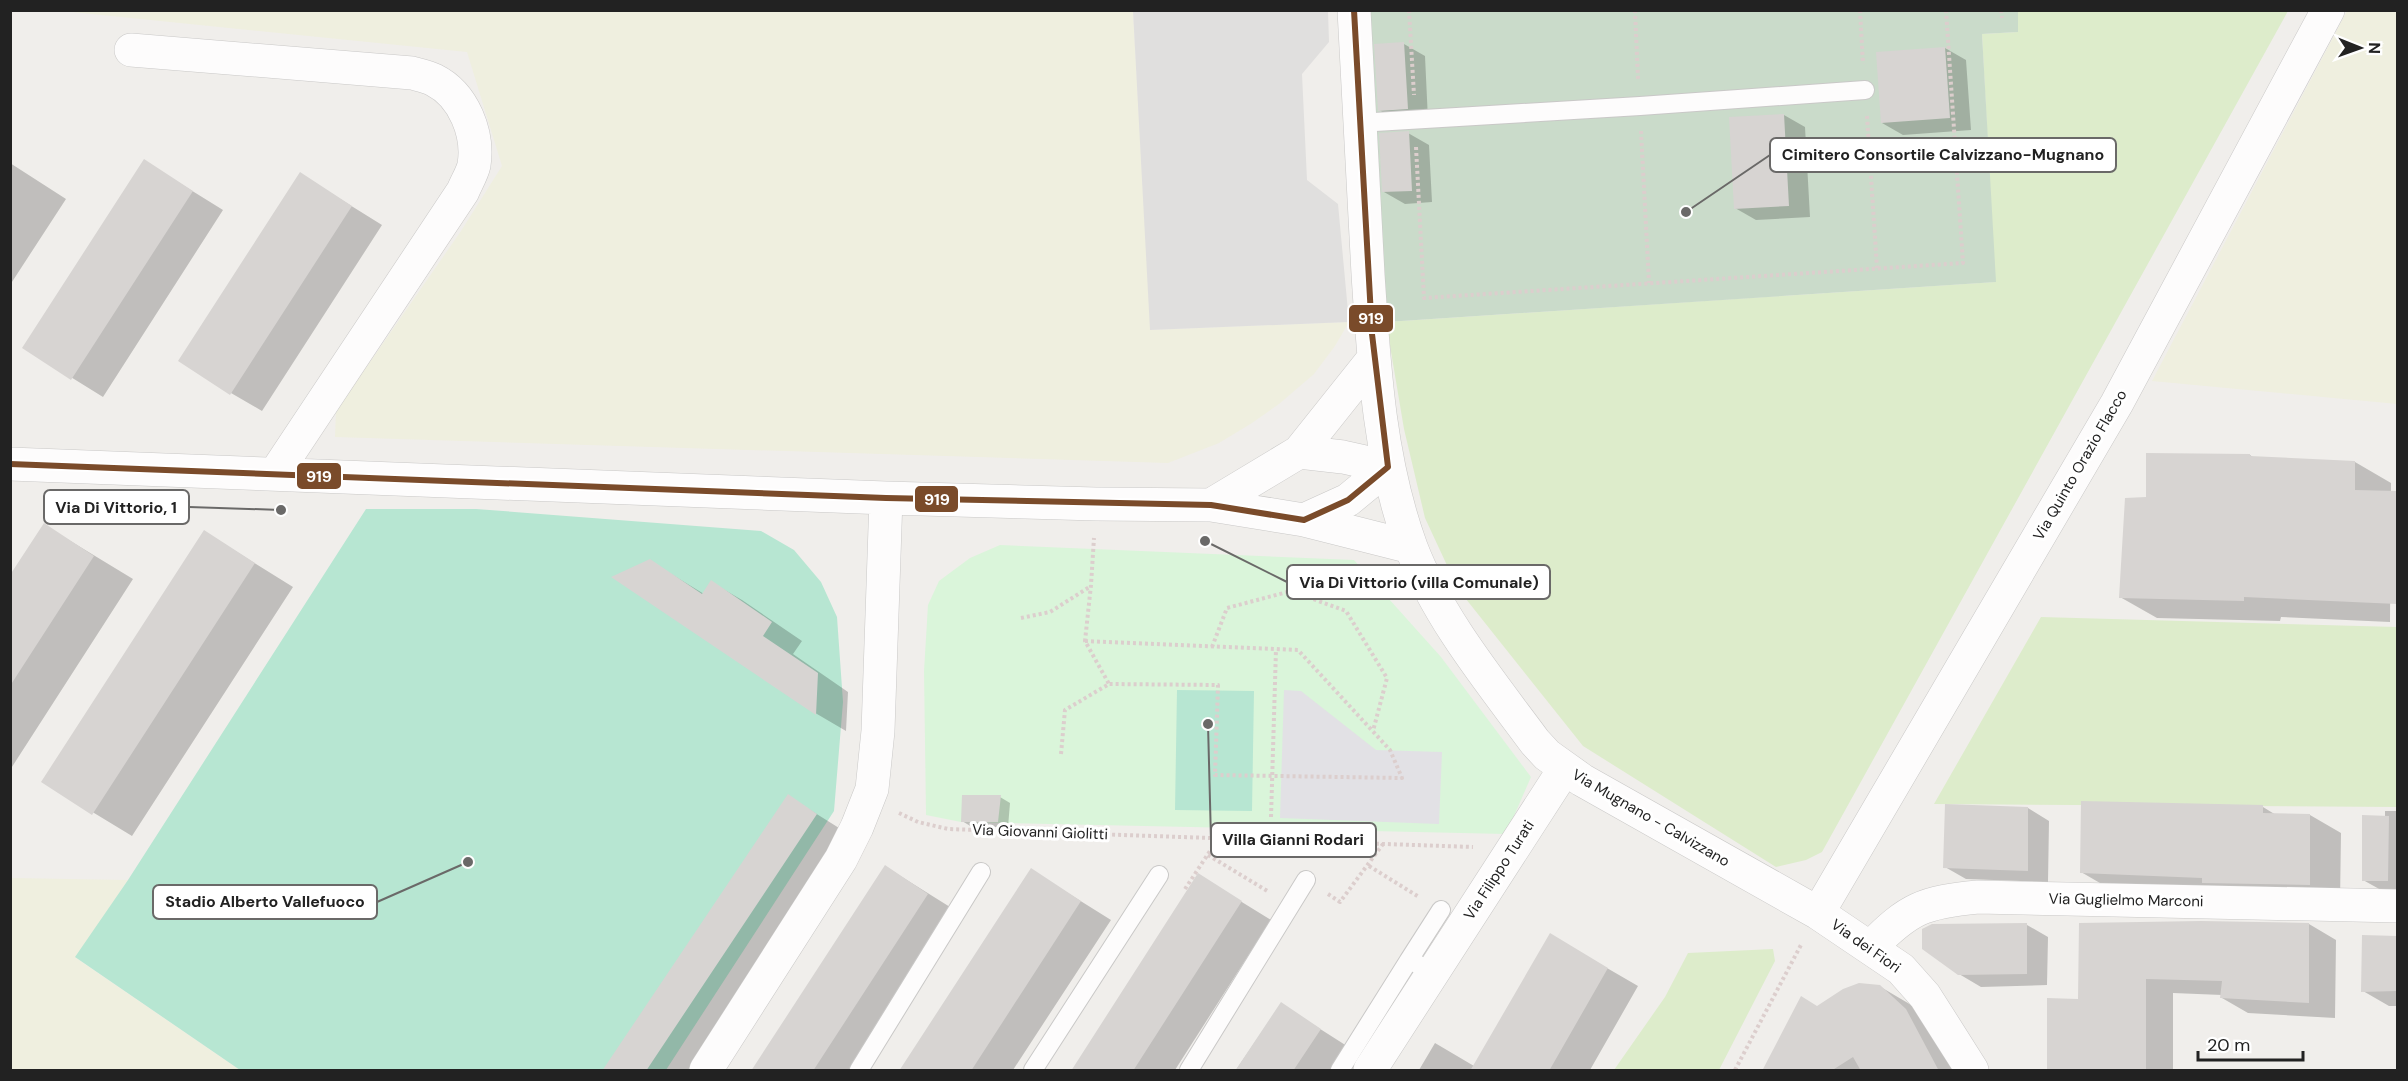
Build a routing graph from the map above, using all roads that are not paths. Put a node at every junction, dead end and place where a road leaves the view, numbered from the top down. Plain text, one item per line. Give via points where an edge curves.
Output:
1 (1354, 10) edge
2 (2328, 10) edge
3 (131, 50) dead end
4 (1865, 90) road end
5 (1359, 123) junction
6 (1374, 358) junction
7 (1299, 452) junction
8 (10, 464) edge
9 (1388, 467) junction
10 (275, 474) junction
11 (886, 498) junction
12 (1211, 505) junction
13 (1304, 520) junction
14 (1412, 547) junction
15 (1565, 768) junction
16 (981, 872) dead end
17 (1159, 875) road end
18 (1306, 880) road end
19 (2397, 906) edge
20 (1441, 910) road end
21 (1818, 913) junction
22 (1871, 947) junction
23 (1421, 966) junction
24 (706, 1071) edge
25 (859, 1071) edge
26 (1033, 1071) edge
27 (1189, 1071) edge
28 (1340, 1071) edge
29 (1370, 1071) edge
30 (1972, 1071) edge

1 - 5 street, Via Mugnano - Calvizzano
2 - 21 street, Via Quinto Orazio Flacco via 2116,403
3 - 10 street via 412,73 435,81 454,95 467,116 475,143 473,167 463,191
4 - 5 lane
5 - 6 street, Via Mugnano - Calvizzano
6 - 7 street
6 - 9 street, Via Mugnano - Calvizzano
7 - 9 street
7 - 12 street
8 - 10 street
9 - 13 street via 1348,500
9 - 14 street, Via Mugnano - Calvizzano
10 - 11 street
11 - 12 street
11 - 24 street via 878,731 872,789 841,859
12 - 13 street
13 - 14 street
14 - 15 street, Via Mugnano - Calvizzano via 1457,636 1535,742
15 - 21 street, Via Mugnano - Calvizzano
15 - 23 street, Via Filippo Turati via 1513,848
16 - 25 lane
17 - 26 lane
18 - 27 lane
19 - 22 street, Via Guglielmo Marconi via 1978,897 1944,900 1913,910
20 - 23 lane, Via Filippo Turati
21 - 22 street, Via dei Fiori
22 - 30 street, Via dei Fiori via 1900,969 1925,996
23 - 28 lane, Via Filippo Turati
23 - 29 street, Via Filippo Turati

